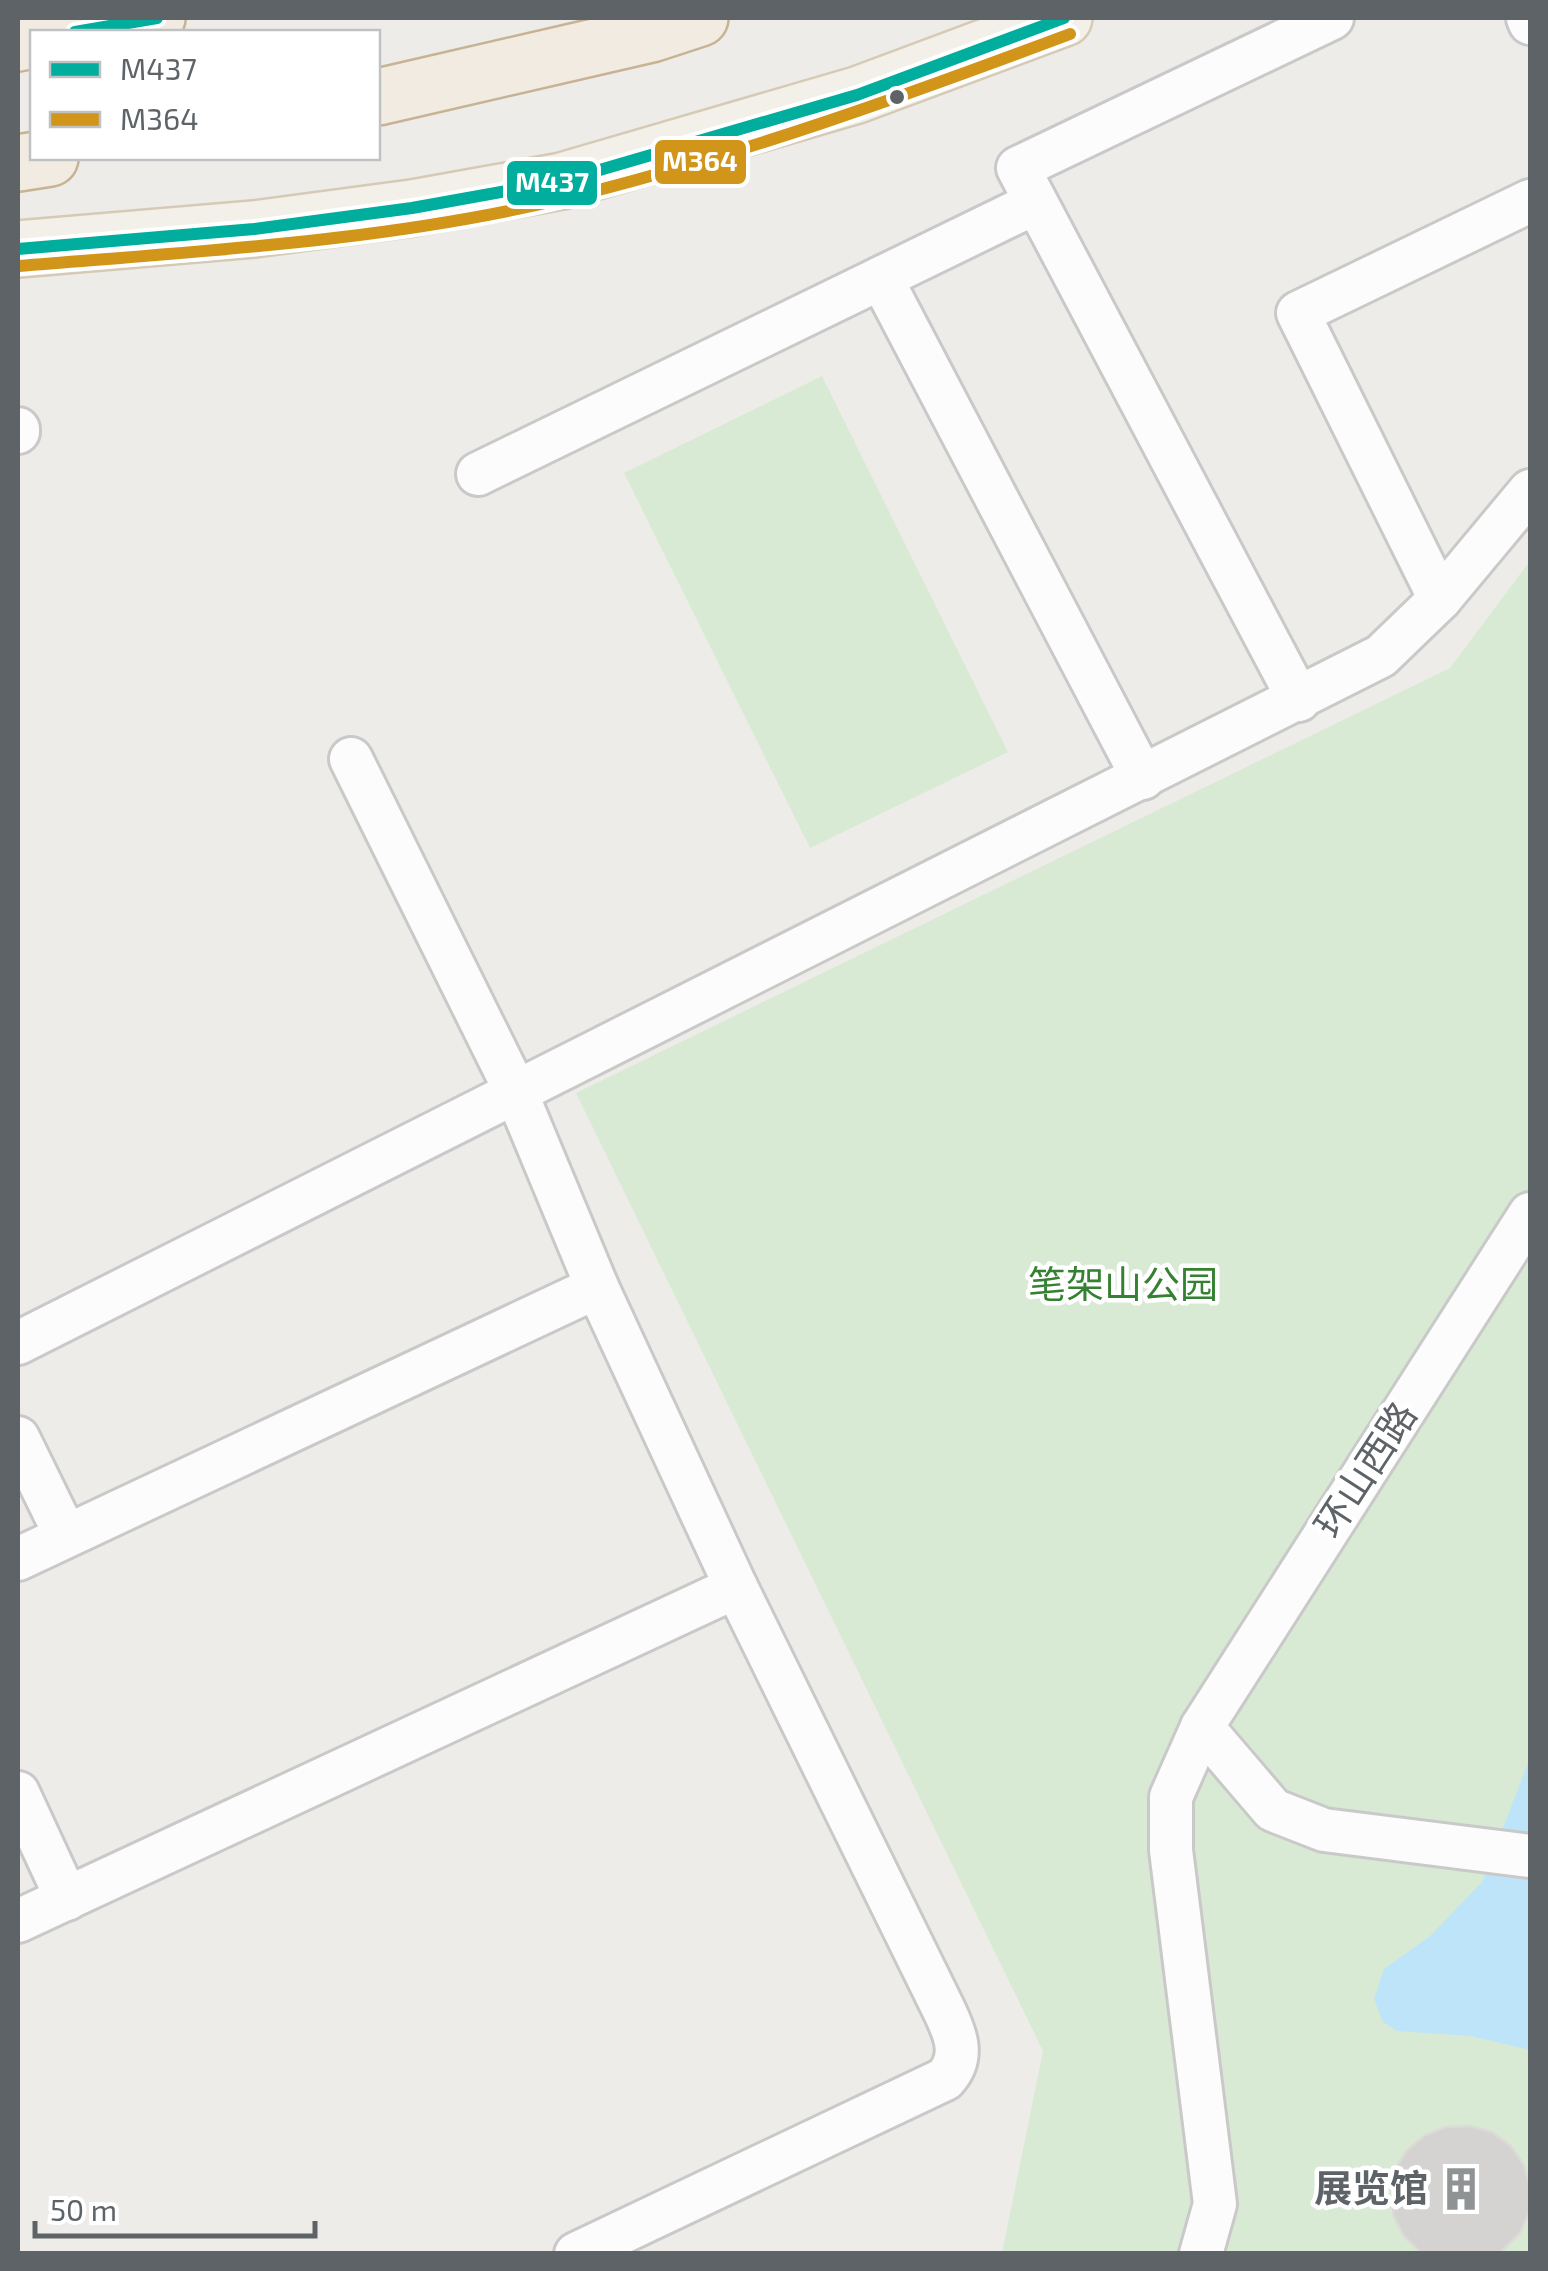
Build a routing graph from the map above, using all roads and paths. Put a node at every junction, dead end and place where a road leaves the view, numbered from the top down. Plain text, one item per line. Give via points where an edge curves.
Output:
1 (157, 18) edge
2 (700, 18) edge
3 (1064, 18) edge
4 (1332, 18) edge
5 (86, 30) edge
6 (380, 97) edge
7 (1530, 202) edge
8 (1034, 203) junction
9 (18, 249) edge
10 (881, 278) junction
11 (478, 474) dead end
12 (1530, 491) edge
13 (1440, 598) junction
14 (1299, 700) junction
15 (351, 760) dead end
16 (1143, 778) junction
17 (516, 1090) junction
18 (1530, 1214) edge
19 (597, 1287) junction
20 (18, 1343) edge
21 (18, 1438) edge
22 (66, 1536) junction
23 (18, 1559) edge
24 (736, 1587) junction
25 (1202, 1726) junction
26 (18, 1793) edge
27 (1530, 1856) edge
28 (66, 1898) junction
29 (18, 1922) edge
30 (576, 2254) edge
31 (1201, 2254) edge

1 - 5 highway
2 - 6 highway
3 - 9 main road via 857,96 562,180 254,229
4 - 8 lane via 1018,168
7 - 13 lane via 1298,314
8 - 10 lane
8 - 14 lane
10 - 11 lane
10 - 16 lane
12 - 13 lane
13 - 14 lane via 1381,656
14 - 16 lane
15 - 17 lane
16 - 17 lane
17 - 19 lane
17 - 20 lane
18 - 25 lane, 环山西路
19 - 22 lane
19 - 24 lane
21 - 22 lane
22 - 23 lane
24 - 28 lane
24 - 30 lane via 944,2010 955,2034 957,2066 945,2079
25 - 27 lane via 1274,1810 1324,1830
25 - 31 lane, 环山西路 via 1171,1797 1171,1850 1214,2204
26 - 28 lane
28 - 29 lane

